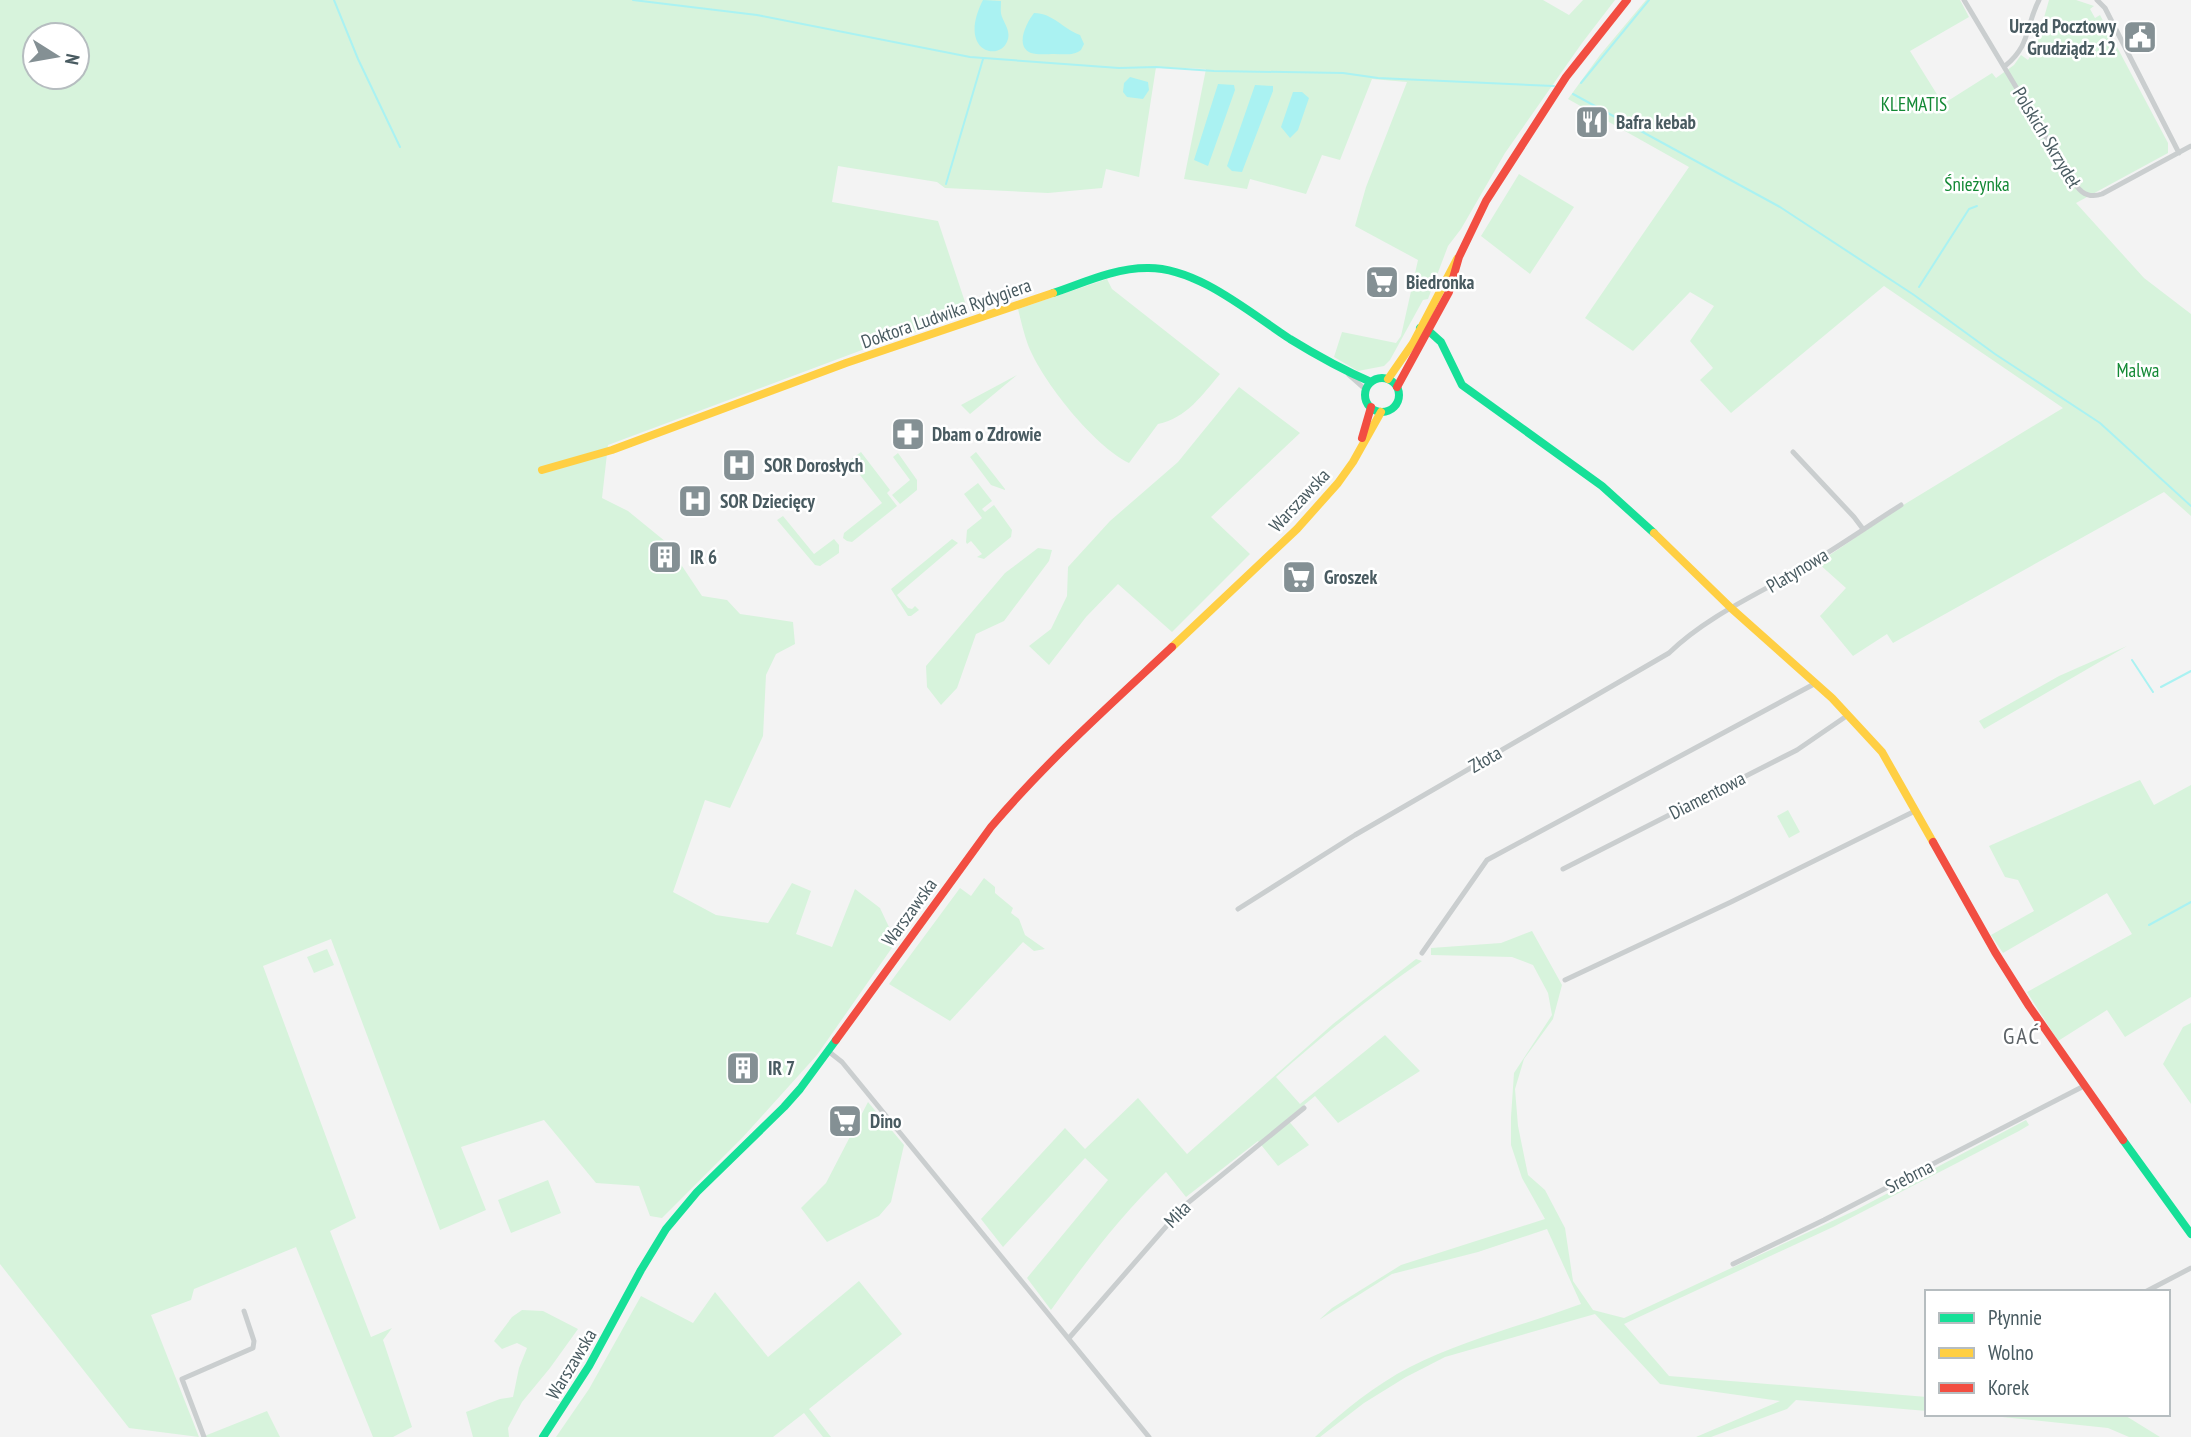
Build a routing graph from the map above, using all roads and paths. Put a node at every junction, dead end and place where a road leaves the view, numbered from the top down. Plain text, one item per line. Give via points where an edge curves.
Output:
1 (1627, 0) edge
2 (1965, 0) edge
3 (2039, 0) edge
4 (2097, 0) edge
5 (2005, 66) junction
6 (2191, 146) edge
7 (2179, 153) junction
8 (1424, 330) junction
9 (1388, 379) junction
10 (1368, 386) junction
11 (1397, 387) junction
12 (1371, 407) junction
13 (1381, 412) junction
14 (1359, 451) junction
15 (1793, 452) dead end
16 (542, 470) dead end
17 (1901, 505) dead end
18 (1863, 529) junction
19 (1731, 608) junction
20 (1816, 683) junction
21 (1848, 715) junction
22 (1915, 811) junction
23 (1563, 869) dead end
24 (1238, 909) dead end
25 (1422, 953) dead end
26 (1565, 980) dead end
27 (828, 1051) junction
28 (2084, 1086) junction
29 (1304, 1108) dead end
30 (2191, 1234) edge
31 (1733, 1264) dead end
32 (2191, 1268) edge
33 (2149, 1290) edge
34 (244, 1311) dead end
35 (1069, 1338) junction
36 (204, 1437) edge
37 (543, 1437) edge
38 (1149, 1437) edge

1 - 8 street via 1552,97 1486,201 1459,257 1449,292
2 - 5 street, Polskich Skrzydeł
3 - 5 street via 2022,48
4 - 7 street
5 - 7 street, Polskich Skrzydeł via 2086,195 2102,194
6 - 7 street
8 - 9 street
8 - 11 street
8 - 19 street via 1443,344 1462,385 1602,486
9 - 10 street
9 - 11 street
10 - 12 street via 1366,397
10 - 16 street, Doktora Ludwika Rydygiera via 1193,279 1162,269 1134,268 835,367 612,450
11 - 13 street via 1395,405
12 - 13 street
12 - 14 street, Warszawska
13 - 14 street, Warszawska
14 - 27 street, Warszawska via 1297,529 1016,797
15 - 18 street
17 - 18 street, Platynowa
18 - 19 street, Platynowa
19 - 20 street
19 - 24 street, Złota via 1669,653 1355,835
20 - 21 street
20 - 25 street via 1487,860
21 - 22 street via 1882,752
21 - 23 street, Diamentowa via 1797,750
22 - 26 street
22 - 28 street via 1995,952
27 - 35 street via 842,1062
27 - 37 street, Warszawska via 783,1109 705,1182 667,1227 587,1370
28 - 30 street
28 - 31 street, Srebrna
29 - 35 street, Miła via 1184,1206
32 - 33 street
34 - 36 street via 253,1348 182,1379
35 - 38 street

